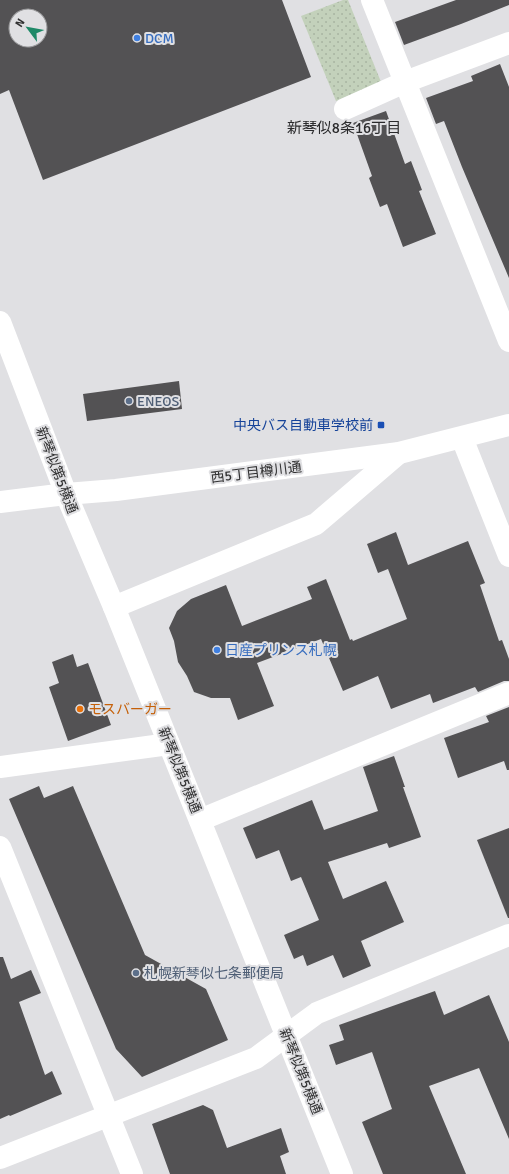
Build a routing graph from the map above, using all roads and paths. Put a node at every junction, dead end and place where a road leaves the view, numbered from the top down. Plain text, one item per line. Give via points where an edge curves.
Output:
1 (372, 0) edge
2 (509, 43) edge
3 (405, 82) junction
4 (344, 109) dead end
5 (0, 322) edge
6 (509, 341) edge
7 (509, 425) edge
8 (462, 438) junction
9 (399, 453) junction
10 (66, 494) junction
11 (0, 502) edge
12 (509, 556) edge
13 (114, 607) junction
14 (509, 692) edge
15 (169, 744) junction
16 (0, 767) edge
17 (200, 820) junction
18 (0, 847) edge
19 (509, 935) edge
20 (287, 1036) junction
21 (109, 1116) junction
22 (0, 1158) edge
23 (132, 1174) edge
24 (342, 1174) edge

1 - 3 street
2 - 3 street
3 - 4 street
3 - 6 street
5 - 10 street, 新琴似第5横通
7 - 8 street, 西5丁目樽川通
8 - 9 street, 西5丁目樽川通
8 - 12 street
9 - 10 street, 西5丁目樽川通 via 116,490
9 - 13 street via 316,524
10 - 11 street, 西5丁目樽川通
10 - 13 street, 新琴似第5横通
13 - 15 street, 新琴似第5横通
14 - 17 street
15 - 16 street
15 - 17 street, 新琴似第5横通
17 - 20 street, 新琴似第5横通
18 - 21 street
19 - 20 street via 316,1013
20 - 21 street via 256,1058
20 - 24 street, 新琴似第5横通
21 - 22 street
21 - 23 street

